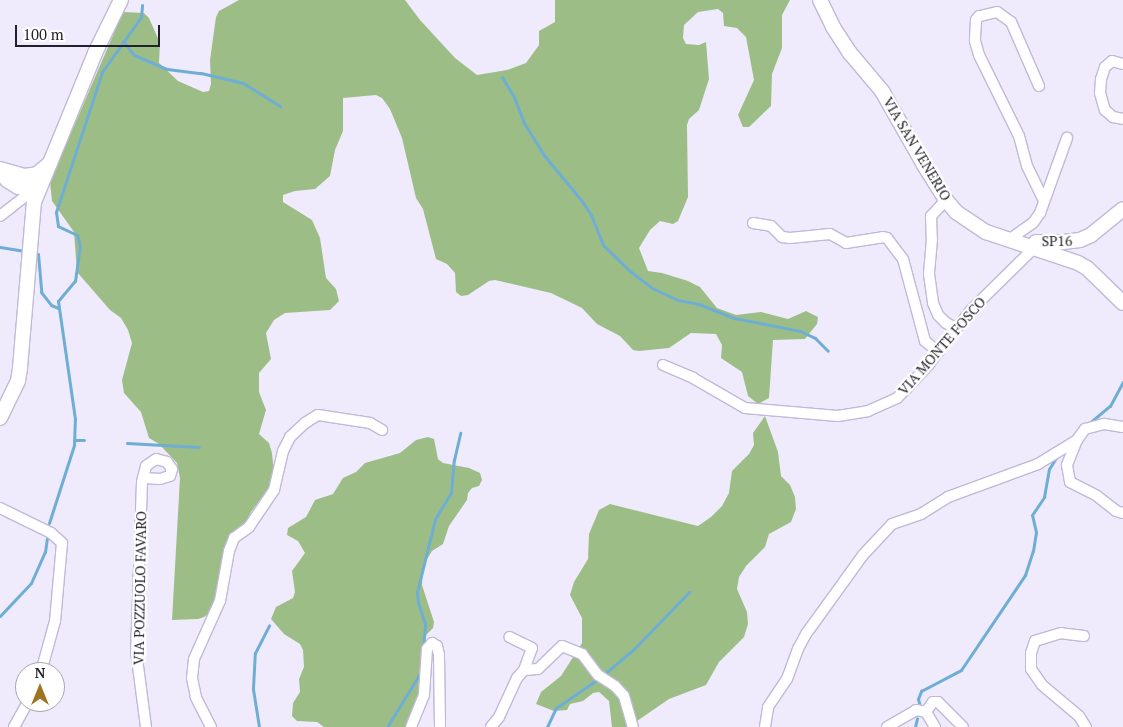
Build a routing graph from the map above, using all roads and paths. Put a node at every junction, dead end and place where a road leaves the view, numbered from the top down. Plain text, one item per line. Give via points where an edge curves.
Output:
1 (121, 0) edge
2 (820, 0) edge
3 (1123, 64) edge
4 (1039, 86) dead end
5 (1123, 119) edge
6 (1067, 138) dead end
7 (50, 163) junction
8 (0, 170) edge
9 (22, 187) junction
10 (40, 188) junction
11 (1043, 199) junction
12 (946, 200) junction
13 (1123, 209) edge
14 (34, 210) junction
15 (0, 216) edge
16 (753, 223) dead end
17 (1010, 239) junction
18 (1035, 247) junction
19 (1123, 304) edge
20 (956, 328) junction
21 (938, 352) junction
22 (663, 365) dead end
23 (0, 418) edge
24 (1123, 427) edge
25 (382, 430) dead end
26 (1077, 440) junction
27 (143, 478) dead end
28 (0, 508) edge
29 (1123, 513) edge
30 (1084, 636) dead end
31 (509, 637) dead end
32 (44, 662) edge
33 (524, 670) junction
34 (22, 712) edge
35 (926, 712) junction
36 (14, 727) edge
37 (146, 727) edge
38 (211, 727) edge
39 (411, 727) edge
40 (440, 727) edge
41 (491, 727) edge
42 (633, 727) edge
43 (764, 727) edge
44 (886, 727) edge
45 (935, 727) edge
46 (963, 727) edge
47 (1086, 727) edge

1 - 7 street via 95,53
2 - 12 street, VIA SAN VENERIO via 826,16 850,53 882,92
3 - 5 street via 1112,61 1105,67 1100,79 1100,93 1105,110 1112,117
4 - 11 street via 1011,22 997,12 979,16 975,41 979,55 1019,136 1027,166
6 - 11 street via 1052,183
7 - 9 street
7 - 10 street
8 - 9 street
9 - 10 street
9 - 14 street
9 - 15 street
10 - 14 street
11 - 17 street via 1040,213 1033,223
12 - 17 street, VIA SAN VENERIO via 974,225
12 - 20 street via 931,216 928,274 938,315
13 - 17 street, SP16 / SP16 via 1080,240 1056,244
14 - 23 street via 18,381
16 - 21 street via 770,226 782,237 790,238 830,234 846,243 887,238 903,259 925,341
17 - 18 street, VIA SAN VENERIO
18 - 19 street, VIA SAN VENERIO via 1087,268
18 - 20 street, VIA MONTE FOSCO
20 - 21 street, VIA MONTE FOSCO
21 - 22 street, VIA MONTE FOSCO via 897,398 868,411 838,416 745,408 694,378
24 - 26 street via 1094,425 1085,429
25 - 38 street via 370,423 318,415 290,437 283,451 274,490 249,527 234,538 220,601 194,659 192,678 196,697
26 - 29 street via 1067,465 1070,482
26 - 43 street via 1038,464 948,497 920,514 892,524 862,555 806,634 788,680 768,707
27 - 37 street, VIA POZZUOLO FAVARO via 136,652
28 - 32 street via 51,533 62,543 55,621
30 - 47 street via 1061,633 1035,641 1031,669 1042,685 1079,716
31 - 33 street via 532,648
33 - 41 street
33 - 42 street via 538,668 562,646 582,654 598,675 624,696
34 - 36 street
35 - 44 street via 916,710
35 - 45 street
35 - 46 street via 933,702 938,702
39 - 40 street via 424,694 427,649 432,643 437,646 439,655

